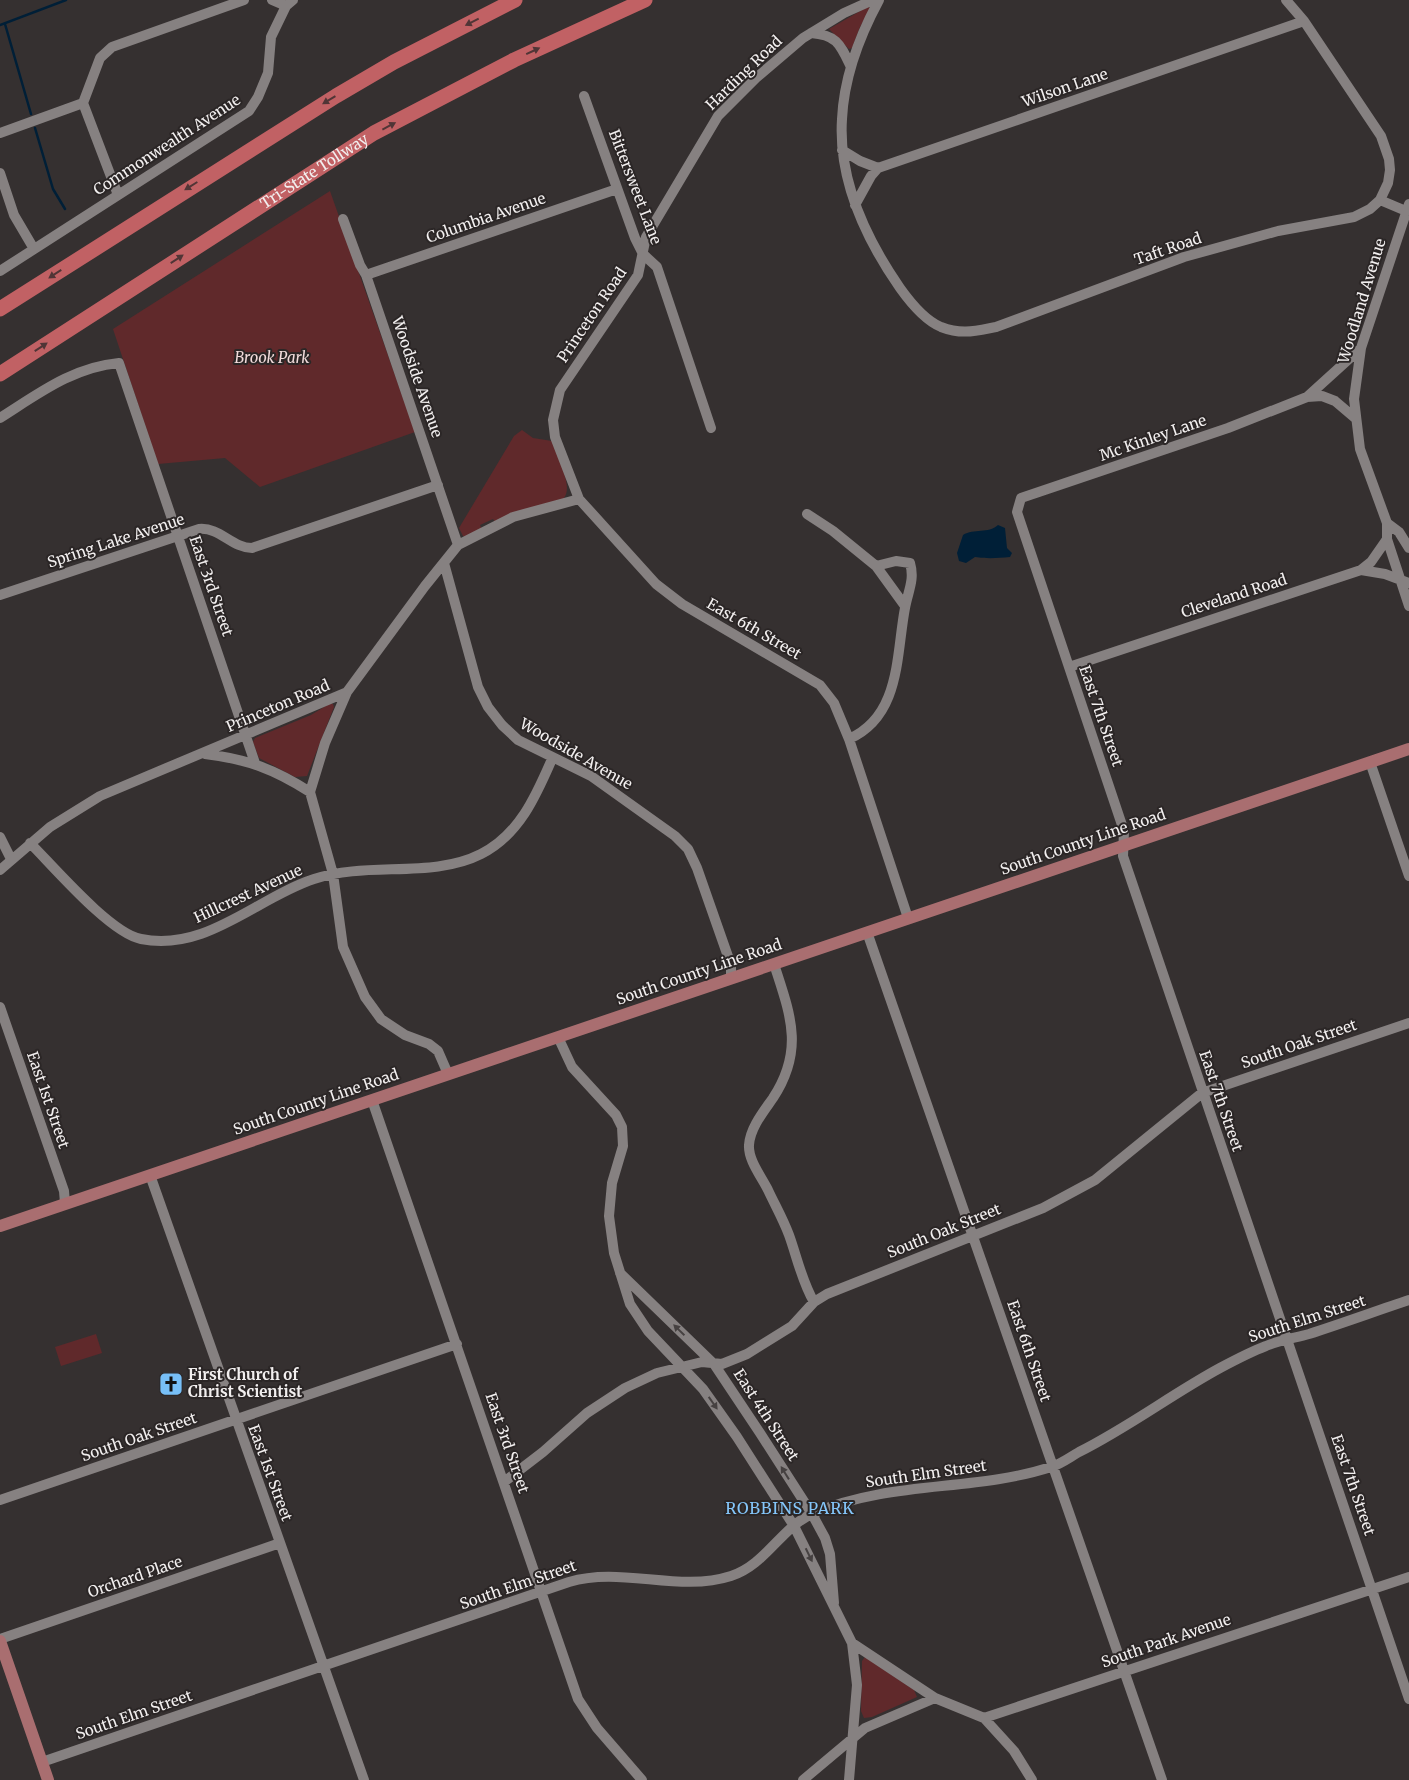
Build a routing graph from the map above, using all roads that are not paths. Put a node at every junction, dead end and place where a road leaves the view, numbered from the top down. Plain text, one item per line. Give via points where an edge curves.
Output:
1 (244, 0) edge
2 (272, 0) edge
3 (515, 0) edge
4 (645, 0) edge
5 (873, 0) edge
6 (879, 0) edge
7 (1286, 0) edge
8 (289, 3) edge
9 (1304, 21) junction
10 (811, 33) junction
11 (851, 66) junction
12 (584, 96) dead end
13 (83, 103) junction
14 (0, 133) edge
15 (842, 150) junction
16 (878, 168) junction
17 (0, 173) edge
18 (616, 190) junction
19 (118, 195) junction
20 (1380, 200) junction
21 (855, 205) junction
22 (1408, 207) edge
23 (343, 219) dead end
24 (34, 249) junction
25 (643, 254) junction
26 (0, 271) edge
27 (366, 275) junction
28 (0, 309) edge
29 (1361, 348) junction
30 (0, 374) edge
31 (560, 390) joint
32 (1307, 397) junction
33 (0, 418) edge
34 (1355, 418) junction
35 (711, 428) dead end
36 (438, 485) junction
37 (579, 500) junction
38 (1017, 512) joint
39 (807, 514) dead end
40 (1387, 523) junction
41 (178, 536) junction
42 (1406, 538) edge
43 (1387, 540) junction
44 (458, 545) junction
45 (1409, 548) edge
46 (444, 564) junction
47 (876, 566) junction
48 (1361, 570) junction
49 (1405, 582) edge
50 (0, 595) edge
51 (905, 606) junction
52 (1409, 606) edge
53 (1069, 667) junction
54 (347, 692) junction
55 (246, 735) junction
56 (849, 739) junction
57 (1409, 749) edge
58 (204, 754) junction
59 (552, 759) junction
60 (1370, 762) junction
61 (255, 763) junction
62 (310, 792) junction
63 (0, 837) edge
64 (30, 844) junction
65 (1124, 846) junction
66 (10, 859) junction
67 (0, 870) edge
68 (333, 874) junction
69 (1409, 876) edge
70 (908, 918) junction
71 (868, 932) junction
72 (774, 964) junction
73 (731, 978) junction
74 (0, 1007) edge
75 (1409, 1023) edge
76 (558, 1037) junction
77 (448, 1074) junction
78 (1202, 1093) junction
79 (372, 1100) junction
80 (150, 1175) junction
81 (65, 1204) junction
82 (0, 1226) edge
83 (973, 1236) junction
84 (618, 1271) junction
85 (1409, 1300) edge
86 (814, 1302) junction
87 (1288, 1340) junction
88 (457, 1344) junction
89 (714, 1364) junction
90 (681, 1367) junction
91 (236, 1420) junction
92 (1053, 1467) junction
93 (504, 1482) junction
94 (0, 1500) edge
95 (812, 1514) junction
96 (794, 1526) junction
97 (280, 1543) junction
98 (1409, 1577) edge
99 (1372, 1588) junction
100 (541, 1592) junction
101 (834, 1606) junction
102 (0, 1640) edge
103 (852, 1643) junction
104 (324, 1666) junction
105 (1124, 1670) junction
106 (935, 1698) junction
107 (1409, 1699) edge
108 (984, 1718) junction
109 (852, 1738) junction
110 (42, 1762) junction
111 (48, 1780) edge
112 (364, 1780) edge
113 (642, 1780) edge
114 (803, 1780) edge
115 (849, 1780) edge
116 (1032, 1780) edge
117 (1162, 1780) edge

1 - 13 street via 112,47 100,58
2 - 8 street
3 -> 28 highway via 394,62 328,101
30 -> 4 highway, Tri-State Tollway via 374,133 514,60
5 - 10 street, Harding Road
6 - 11 street via 862,32
7 - 9 street
8 - 19 street, Commonwealth Avenue via 271,37 268,73 249,112
9 - 16 street, Wilson Lane
9 - 20 street via 1381,136 1390,170
10 - 11 street via 823,34 838,42
10 - 25 street, Harding Road via 756,78 718,116 646,236
11 - 15 street via 842,118
12 - 18 street, Bittersweet Lane
13 - 14 street
13 - 19 street
15 - 16 street
15 - 21 street
16 - 21 street
17 - 24 street via 14,215
18 - 25 street, Bittersweet Lane
18 - 27 street, Columbia Avenue
19 - 24 street, Commonwealth Avenue
20 - 21 street, Taft Road via 1354,218 1278,230 1184,258 996,327 966,333 939,326 914,307 881,261
20 - 22 street
22 - 29 street, Woodland Avenue
23 - 27 street, Woodside Avenue
24 - 26 street, Commonwealth Avenue
25 - 31 street, Princeton Road via 638,275
25 - 35 street, Bittersweet Lane via 657,267
27 - 36 street, Woodside Avenue
29 - 32 street, Mc Kinley Lane
29 - 34 street, Woodland Avenue via 1356,373
31 - 37 street, East 6th Street via 553,420 555,437
32 - 34 street, Mc Kinley Lane via 1322,396 1335,401
32 - 38 street, Mc Kinley Lane via 1228,428 1021,498
33 - 41 street, East 3rd Street via 62,378 101,364 119,363
34 - 40 street, Woodland Avenue via 1362,455
36 - 41 street, Spring Lake Avenue via 252,548 207,528
36 - 44 street, Woodside Avenue
37 - 44 street, Princeton Road via 513,517
37 - 56 street, East 6th Street via 656,584 682,604 820,685 834,703
38 - 53 street, East 7th Street
39 - 47 street
40 - 42 street, Woodland Avenue
40 - 43 street, Woodland Avenue
41 - 50 street, Spring Lake Avenue
41 - 55 street, East 3rd Street
42 - 45 street, Woodland Avenue
43 - 48 street
43 - 49 street, Woodland Avenue
44 - 46 street, Princeton Road
46 - 54 street, Princeton Road
46 - 59 street, Woodside Avenue via 472,666 488,707 518,740
47 - 51 street
47 - 51 street via 896,561 910,563 914,575
48 - 49 street, Cleveland Road
48 - 53 street, Cleveland Road
49 - 52 street, Woodland Avenue
51 - 56 street via 890,696 863,733
53 - 65 street, East 7th Street via 1124,831
54 - 55 street, Princeton Road
54 - 62 street via 325,743
55 - 58 street, Princeton Road
55 - 61 street, East 3rd Street
56 - 70 street, East 6th Street
57 - 60 main road, South County Line Road
58 - 61 street
58 - 64 street, Princeton Road via 100,796 50,827
59 - 68 street, Hillcrest Avenue via 525,814 511,832 481,854 444,867 372,868
59 - 73 street, Woodside Avenue via 591,776 675,836 688,849 731,965
60 - 65 main road, South County Line Road
60 - 69 street
61 - 62 street
62 - 68 street
63 - 66 street
64 - 66 street, Princeton Road
64 - 68 street, Hillcrest Avenue via 94,907 125,933 140,939 165,941 209,931 294,886
65 - 70 main road, South County Line Road
65 - 78 street, East 7th Street via 1123,856
66 - 67 street, Princeton Road
68 - 77 street via 343,947 366,997 382,1019 438,1051
70 - 71 main road, South County Line Road
71 - 72 main road, South County Line Road
71 - 83 street, East 6th Street
72 - 73 main road, South County Line Road
72 - 86 street via 792,1020 791,1057 775,1095 751,1135 749,1153 788,1233
73 - 76 main road, South County Line Road
74 - 81 street, East 1st Street via 64,1191
75 - 78 street, South Oak Street
76 - 77 main road, South County Line Road
76 - 84 street, East 4th Street via 572,1067 616,1115 622,1127 623,1146 612,1183 609,1216
77 - 79 main road, South County Line Road
78 - 83 street, South Oak Street via 1094,1180 1043,1208
78 - 87 street, East 7th Street
79 - 80 main road, South County Line Road
79 - 88 street, East 3rd Street
80 - 81 main road, South County Line Road
80 - 91 street, East 1st Street
81 - 82 main road, South County Line Road
83 - 86 street, South Oak Street
83 - 92 street, East 6th Street
89 -> 84 street, East 4th Street
84 - 90 street, East 4th Street via 638,1318
85 - 87 street, South Elm Street
86 - 89 street, South Oak Street via 792,1326 772,1340 732,1360
87 - 92 street, South Elm Street via 1267,1345 1218,1370 1128,1426
87 - 99 street, East 7th Street
88 - 91 street, South Oak Street
88 - 93 street, East 3rd Street
89 - 90 street, South Oak Street via 702,1362
95 -> 89 street, East 4th Street
90 - 93 street, South Oak Street via 657,1373 606,1399
90 -> 96 street, East 4th Street via 690,1373 738,1437
91 - 94 street, South Oak Street
91 - 97 street, East 1st Street
92 - 95 street, South Elm Street via 994,1479 900,1490 853,1500
92 - 105 street, East 6th Street
93 - 100 street, East 3rd Street
95 - 96 street, South Elm Street
95 - 101 street, East 4th Street via 830,1554
96 - 100 street, South Elm Street via 749,1567 723,1578 673,1581 592,1576
96 -> 101 street, East 4th Street
97 - 102 street, Orchard Place
97 - 104 street, East 1st Street
98 - 99 street, South Park Avenue
99 - 105 street, South Park Avenue
99 - 107 street, East 7th Street
100 - 104 street, South Elm Street
100 - 113 street, East 3rd Street via 582,1707
101 - 103 street, East 4th Street
102 - 110 main road
103 - 106 street, East 4th Street
103 - 109 street, East 4th Street via 857,1686
104 - 110 street, South Elm Street
104 - 112 street, East 1st Street
105 - 108 street, South Park Avenue
105 - 117 street, East 6th Street
106 - 108 street
106 - 109 street via 865,1728
108 - 116 street via 1014,1751
109 - 114 street
109 - 115 street, East 4th Street
110 - 111 main road

